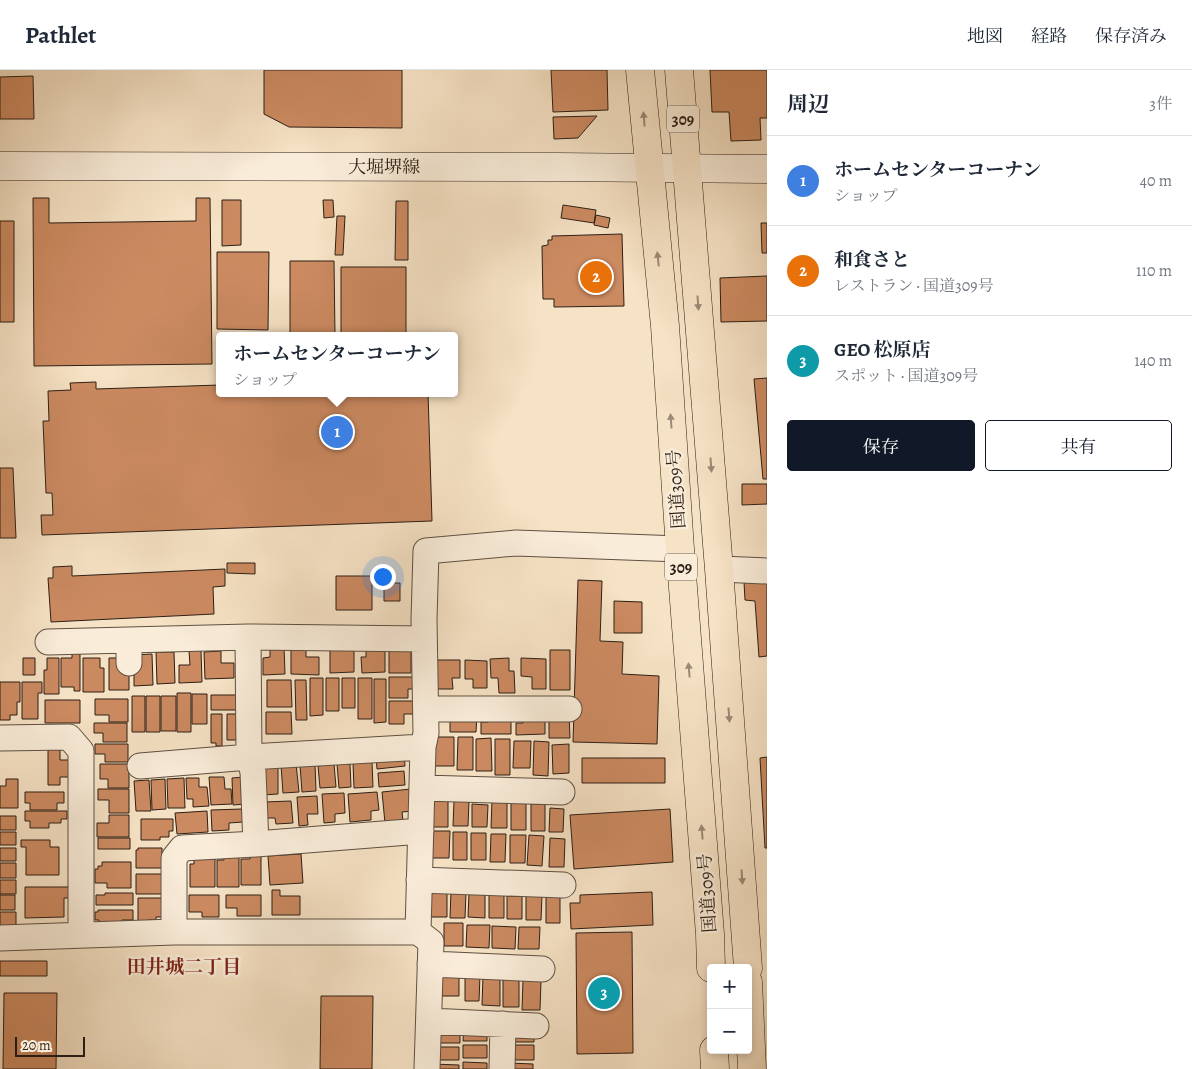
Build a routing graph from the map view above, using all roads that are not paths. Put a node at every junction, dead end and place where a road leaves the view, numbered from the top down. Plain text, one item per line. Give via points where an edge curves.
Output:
1 (640, 70) edge
2 (679, 70) edge
3 (0, 166) edge
4 (649, 167) junction
5 (688, 168) junction
6 (767, 169) edge
7 (680, 549) junction
8 (719, 569) junction
9 (767, 571) edge
10 (248, 637) junction
11 (424, 639) junction
12 (48, 642) dead end
13 (569, 708) dead end
14 (426, 709) junction
15 (0, 738) edge
16 (423, 747) junction
17 (249, 758) junction
18 (140, 766) dead end
19 (423, 788) junction
20 (562, 792) dead end
21 (421, 831) junction
22 (256, 844) junction
23 (419, 880) junction
24 (563, 885) dead end
25 (174, 932) junction
26 (418, 932) junction
27 (81, 934) junction
28 (0, 938) edge
29 (430, 964) junction
30 (712, 964) edge
31 (748, 964) edge
32 (542, 969) dead end
33 (751, 1009) edge
34 (429, 1021) junction
35 (503, 1024) junction
36 (536, 1026) dead end
37 (714, 1054) edge
38 (757, 1062) edge
39 (427, 1069) edge
40 (502, 1069) edge
41 (715, 1069) edge

4 -> 1 highway, 国道309号 / 309
2 - 5 highway, 国道309号 / 309
3 - 4 main road, 大堀堺線
4 - 5 main road, 大堀堺線
7 -> 4 highway, 国道309号 / 309 via 665,326
5 - 6 main road, 大堀堺線
5 -> 8 highway, 国道309号 / 309
7 - 11 street via 516,543 426,550
30 -> 7 highway, 国道309号 / 309
8 - 9 street
8 -> 31 highway, 国道309号 / 309
10 - 11 street
10 - 12 street via 129,652
10 - 17 street
11 - 14 street
13 - 14 street
14 - 16 street
15 - 27 street via 69,737 81,750
16 - 17 street
16 - 19 street
17 - 18 street
17 - 22 street via 253,772
19 - 20 street
19 - 21 street
21 - 22 street
21 - 23 street
22 - 25 street via 182,848 174,858
23 - 24 street
23 - 26 street
25 - 26 street
25 - 27 street
26 - 29 street via 431,942
27 - 28 street
29 - 32 street
29 - 34 street
33 - 38 highway
34 - 35 street
34 - 39 street
35 - 36 street
35 - 40 street
37 - 41 highway

